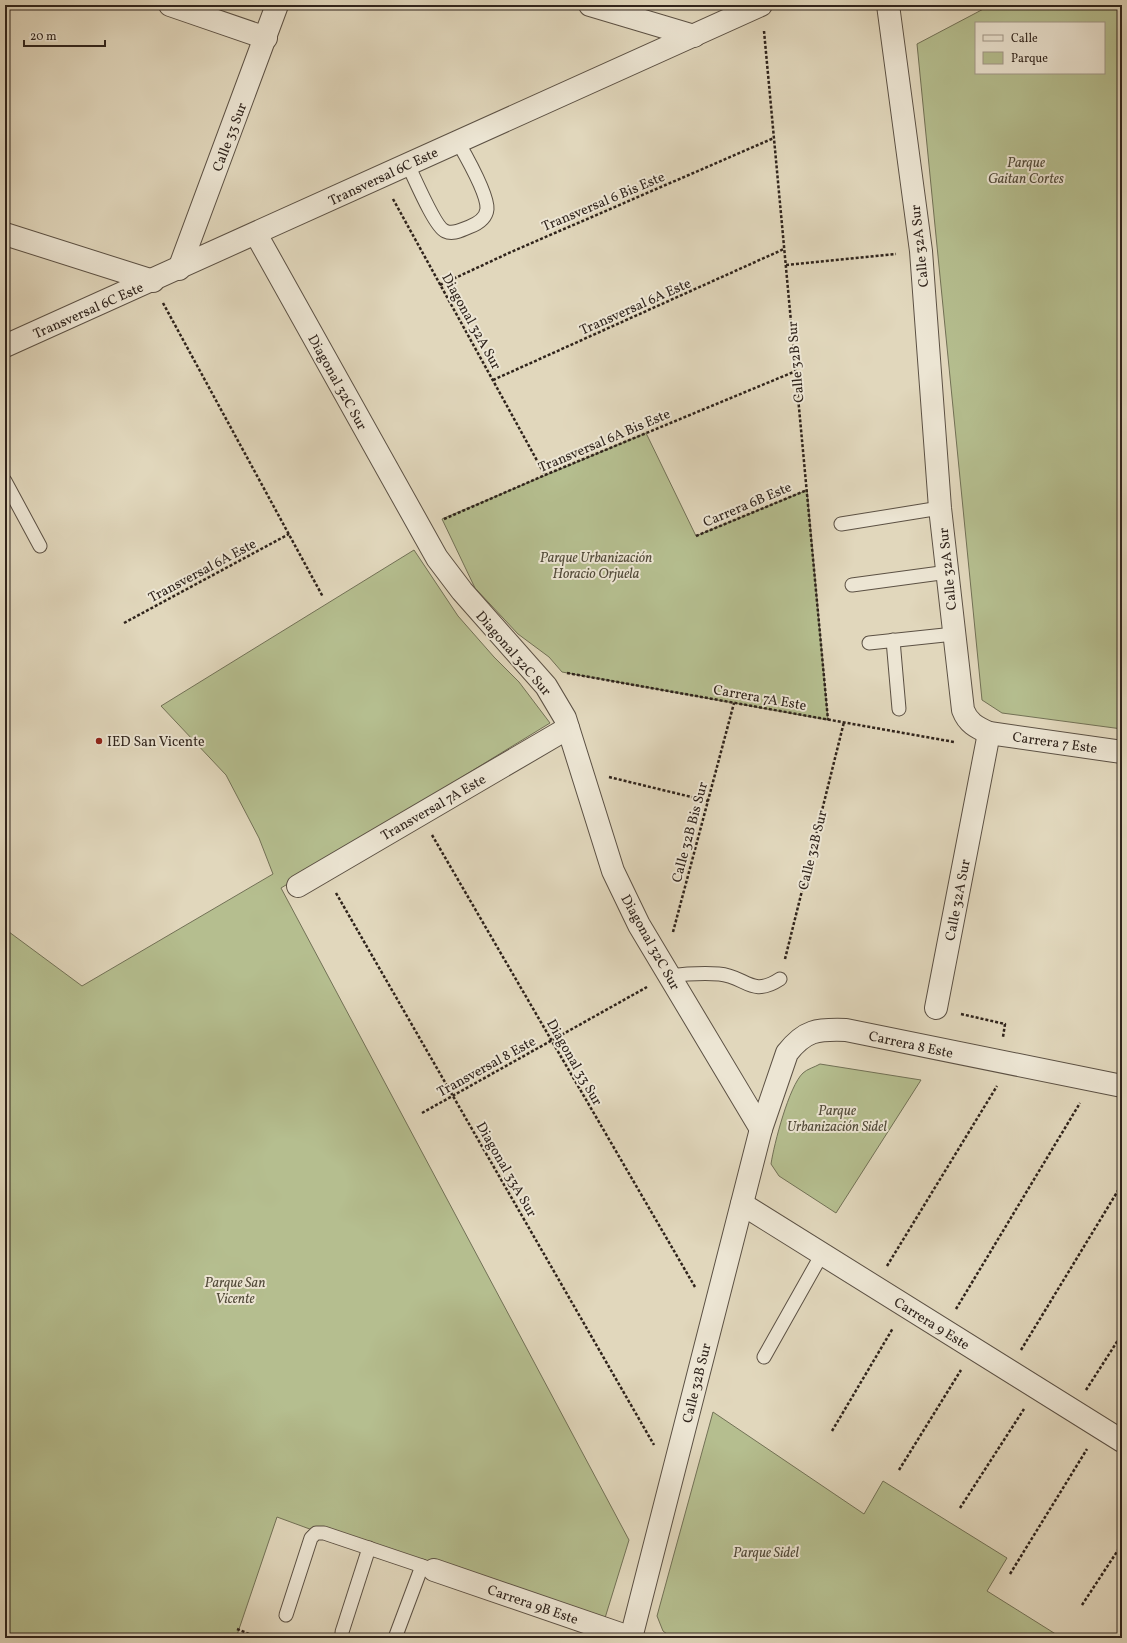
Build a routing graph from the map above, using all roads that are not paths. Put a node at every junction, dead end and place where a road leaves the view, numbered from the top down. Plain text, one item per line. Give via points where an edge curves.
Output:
1 (170, 5) edge
2 (277, 5) edge
3 (590, 5) edge
4 (761, 5) edge
5 (888, 5) edge
6 (694, 36) junction
7 (266, 38) junction
8 (458, 142) junction
9 (408, 165) junction
10 (5, 234) edge
11 (256, 234) junction
12 (179, 269) junction
13 (152, 281) junction
14 (5, 346) edge
15 (5, 481) edge
16 (940, 508) junction
17 (841, 524) dead end
18 (40, 546) dead end
19 (948, 572) junction
20 (852, 585) dead end
21 (954, 634) junction
22 (893, 640) junction
23 (869, 643) dead end
24 (899, 709) dead end
25 (568, 728) junction
26 (988, 740) junction
27 (1122, 752) edge
28 (298, 886) dead end
29 (666, 971) junction
30 (780, 978) road end
31 (936, 1008) road end
32 (1122, 1086) edge
33 (761, 1129) junction
34 (742, 1204) junction
35 (822, 1254) junction
36 (764, 1357) dead end
37 (1122, 1441) edge
38 (369, 1548) junction
39 (428, 1568) junction
40 (286, 1615) dead end
41 (342, 1632) dead end
42 (395, 1638) edge
43 (632, 1638) edge

1 - 7 street
2 - 7 street, Calle 33 Sur
3 - 6 street
4 - 6 street, Transversal 6C Este
5 - 16 street, Calle 32A Sur via 921,251
6 - 8 street, Transversal 6C Este
7 - 12 street, Calle 33 Sur
8 - 9 street, Transversal 6C Este
8 - 9 lane via 486,199 487,210 483,219 470,227 454,233 445,231 437,223
9 - 11 street, Transversal 6C Este
10 - 13 street
11 - 12 street, Transversal 6C Este
11 - 25 street, Diagonal 32C Sur via 438,558 462,591 546,686
12 - 13 street, Transversal 6C Este
13 - 14 street, Transversal 6C Este
15 - 18 lane
16 - 17 lane
16 - 19 street, Calle 32A Sur
19 - 20 lane
19 - 21 street, Calle 32A Sur
21 - 22 lane
21 - 26 street, Calle 32A Sur via 963,710 972,724
22 - 23 lane
22 - 24 lane
25 - 28 street, Transversal 7A Este
25 - 29 street, Diagonal 32C Sur via 613,871 639,925
26 - 27 street, Carrera 7 Este
26 - 31 street, Calle 32A Sur
29 - 30 lane via 721,974 764,988
29 - 33 street, Diagonal 32C Sur
32 - 33 street, Carrera 8 Este via 846,1030 812,1031 802,1036 787,1053
33 - 34 street, Calle 32B Sur
34 - 35 street, Carrera 9 Este
34 - 43 street, Calle 32B Sur
35 - 36 lane
35 - 37 street, Carrera 9 Este
38 - 39 lane
38 - 40 lane via 324,1533 316,1533 311,1538
38 - 41 lane
39 - 42 lane
39 - 43 street, Carrera 9B Este

